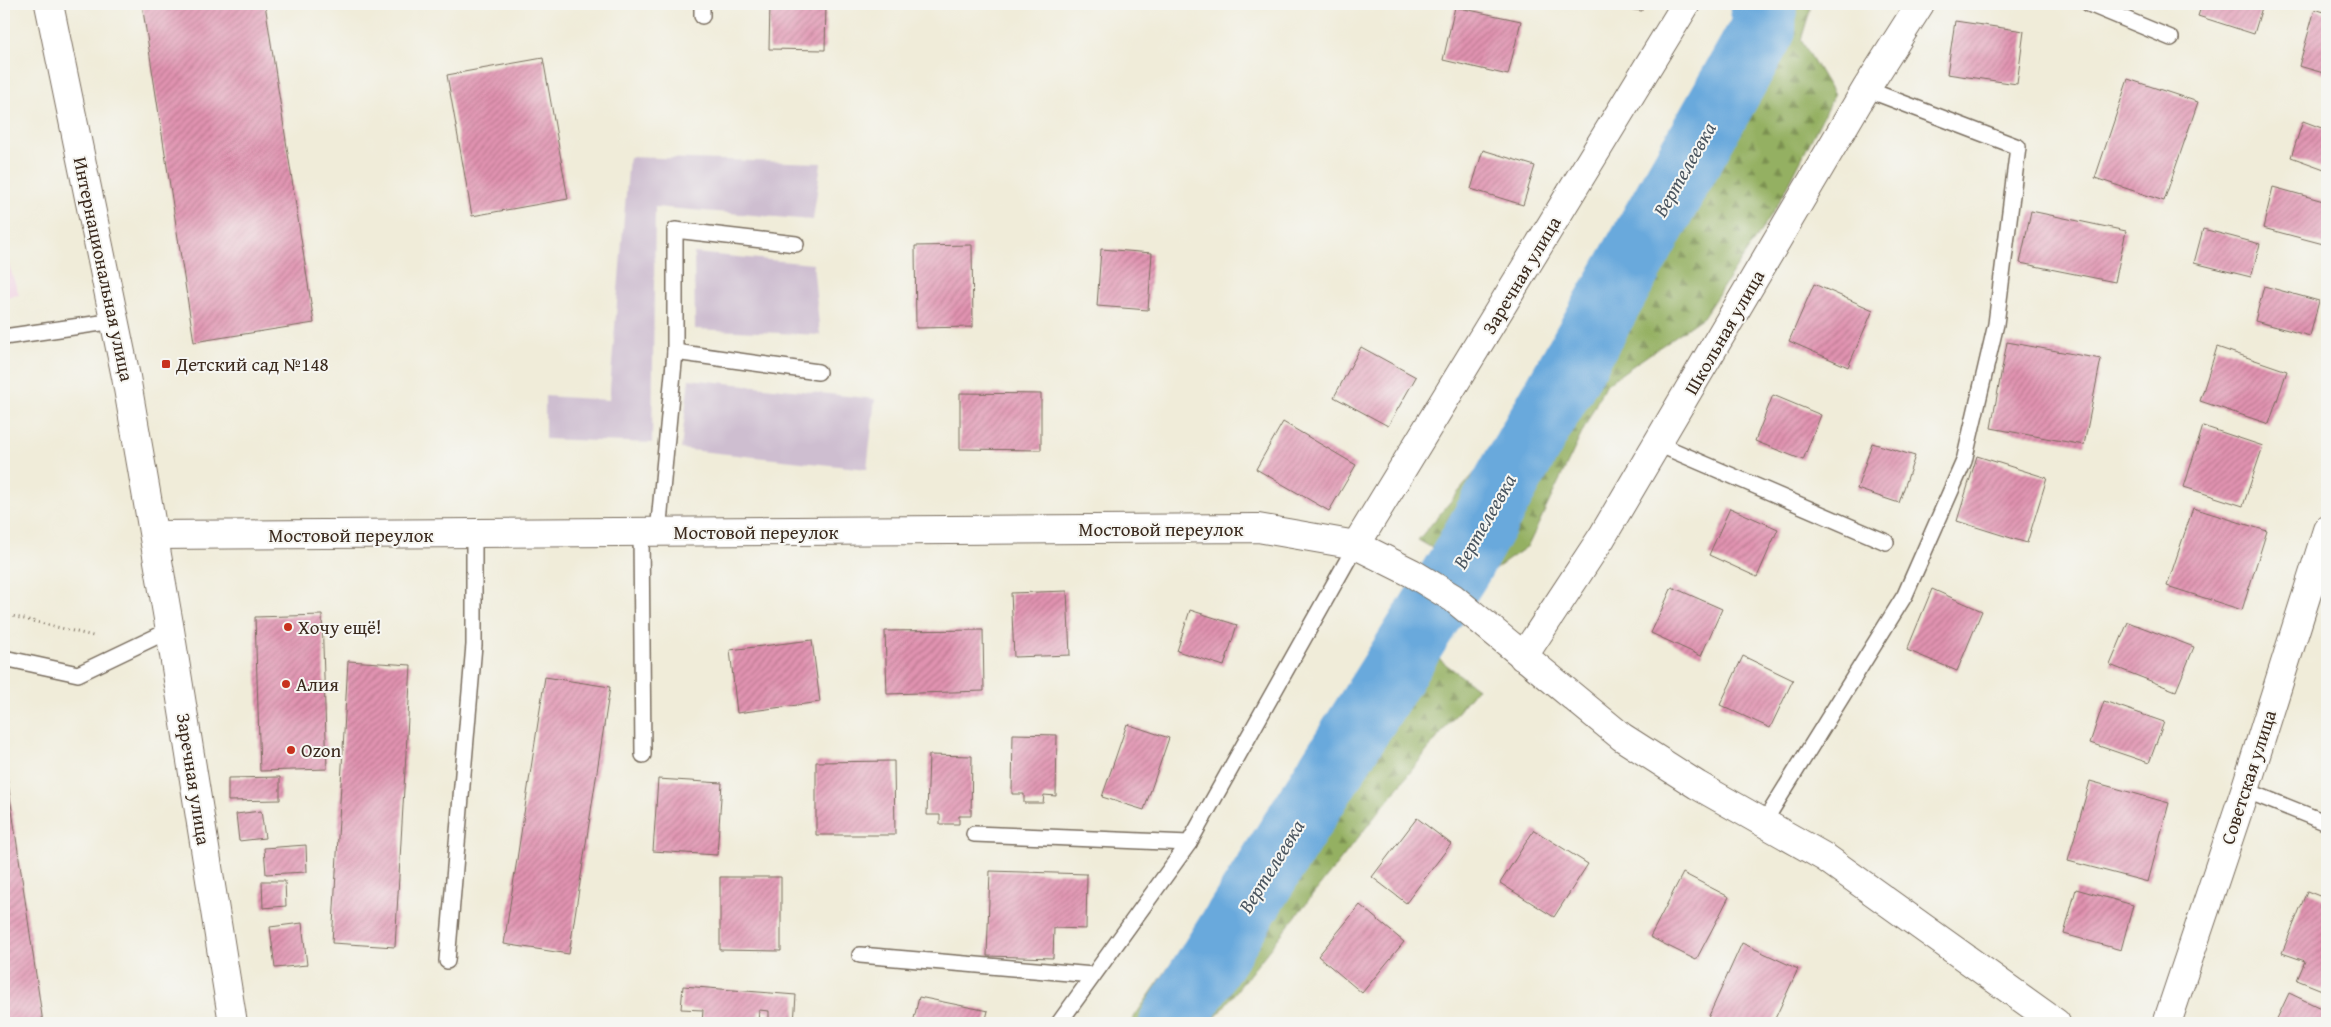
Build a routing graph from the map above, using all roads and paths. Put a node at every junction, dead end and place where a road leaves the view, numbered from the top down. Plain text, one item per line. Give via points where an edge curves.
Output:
1 (49, 4) edge
2 (1686, 4) edge
3 (1920, 4) edge
4 (2089, 4) edge
5 (2170, 38) dead end
6 (1866, 89) junction
7 (796, 244) dead end
8 (115, 321) junction
9 (4, 337) edge
10 (676, 352) junction
11 (818, 372) dead end
12 (1658, 444) junction
13 (2327, 530) edge
14 (649, 533) junction
15 (474, 534) junction
16 (154, 535) junction
17 (1886, 542) dead end
18 (1356, 545) junction
19 (2322, 566) edge
20 (4, 614) edge
21 (170, 630) junction
22 (1523, 657) junction
23 (4, 658) edge
24 (95, 667) junction
25 (643, 756) dead end
26 (2245, 790) junction
27 (1764, 822) junction
28 (2327, 823) edge
29 (974, 834) dead end
30 (1189, 843) junction
31 (860, 954) dead end
32 (447, 961) dead end
33 (1094, 976) junction
34 (233, 1023) edge
35 (1059, 1023) edge
36 (2056, 1023) edge
37 (2167, 1023) edge

1 - 8 street, Интернациональная улица
2 - 18 street, Заречная улица
3 - 6 street, Школьная улица
4 - 5 lane
6 - 12 street, Школьная улица
6 - 27 lane via 2018,147 1996,324 1964,461 1905,595
7 - 10 lane via 675,230
8 - 9 lane
8 - 16 street, Интернациональная улица
10 - 11 lane
10 - 14 lane
12 - 17 lane
12 - 22 street, Школьная улица
13 - 19 street, Советская улица
14 - 15 street, Мостовой переулок
14 - 18 street, Мостовой переулок via 1258,528
14 - 25 lane
15 - 16 street, Мостовой переулок
15 - 32 lane via 474,645
16 - 21 street, Заречная улица
18 - 22 street, Мостовой переулок via 1412,572 1453,598
18 - 30 lane
19 - 26 street, Советская улица
20 - 24 path via 96,637
21 - 24 lane
21 - 34 street, Заречная улица
22 - 27 street, Мостовой переулок via 1622,737 1697,785
23 - 24 lane via 78,674
26 - 28 lane
26 - 37 street, Советская улица
27 - 36 street, Мостовой переулок via 1826,858
29 - 30 lane
30 - 33 lane
31 - 33 lane
33 - 35 lane

